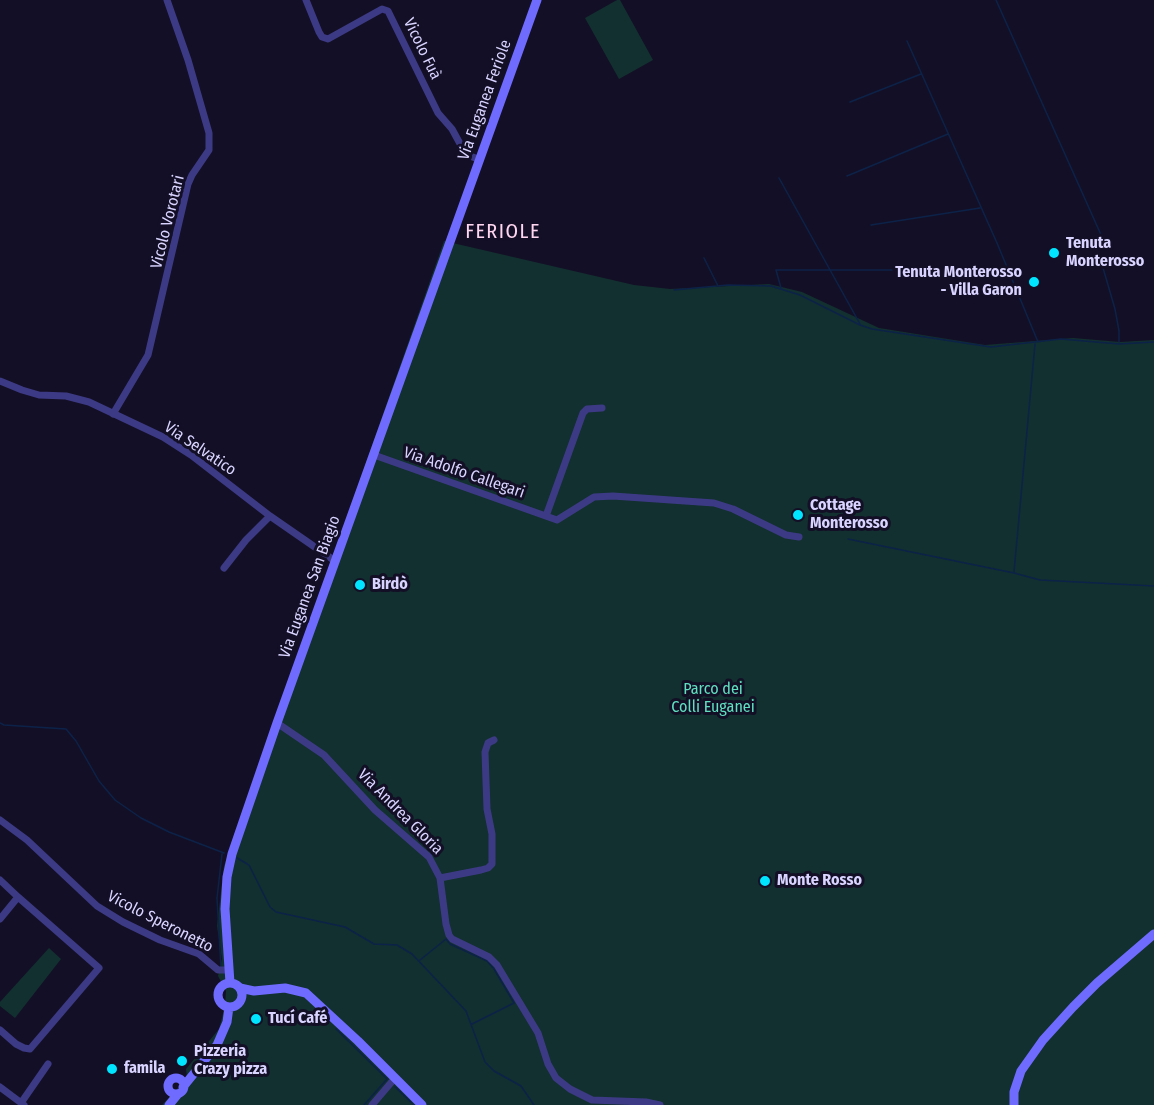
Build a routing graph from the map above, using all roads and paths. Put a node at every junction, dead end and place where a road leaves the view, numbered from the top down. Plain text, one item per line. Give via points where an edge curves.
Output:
1 (167, 0) edge
2 (306, 0) edge
3 (537, 0) edge
4 (480, 160) junction
5 (462, 210) joint
6 (0, 381) edge
7 (602, 408) dead end
8 (113, 414) junction
9 (374, 455) junction
10 (270, 516) junction
11 (546, 516) junction
12 (799, 537) dead end
13 (335, 561) junction
14 (225, 568) dead end
15 (277, 723) junction
16 (494, 740) dead end
17 (0, 820) edge
18 (440, 878) junction
19 (0, 880) edge
20 (18, 897) junction
21 (0, 919) edge
22 (1154, 934) edge
23 (229, 970) junction
24 (230, 983) junction
25 (241, 993) junction
26 (229, 1007) junction
27 (0, 1031) edge
28 (48, 1064) dead end
29 (395, 1078) junction
30 (0, 1087) edge
31 (177, 1091) edge
32 (22, 1104) edge
33 (372, 1105) edge
34 (422, 1105) edge
35 (660, 1105) edge
36 (1013, 1105) edge

1 - 8 street, Vicolo Vorotari via 209,133 209,150 188,183 148,355
2 - 4 street, Vicolo Fuà via 318,32 328,39 382,9 388,11 438,113 464,151
3 - 4 main road, Via Euganea Feriole
4 - 5 main road, Via Euganea Feriole
5 - 9 main road, Via Euganea San Biagio
6 - 8 street, Via Selvatico via 39,395 78,399
7 - 11 street via 583,413
8 - 10 street, Via Selvatico via 191,455
9 - 11 street, Via Adolfo Callegari
9 - 13 main road, Via Euganea San Biagio
10 - 13 street, Via Selvatico
10 - 14 street
11 - 12 street, Via Adolfo Callegari via 557,520 594,497 714,503
13 - 15 main road, Via Euganea San Biagio
15 - 18 street, Via Andrea Gloria via 324,754 375,810 429,857
15 - 23 main road, Via Euganea San Biagio via 229,868 225,909
16 - 18 street, Via Andrea Gloria via 485,752 492,864
17 - 23 street, Vicolo Speronetto via 97,906 160,940 199,954 218,970
18 - 35 street via 449,935 497,965 538,1033 556,1078 592,1100
19 - 20 street
20 - 21 street
20 - 27 street via 99,968 30,1049
22 - 36 main road via 1098,982 1043,1040 1021,1071
23 - 24 main road, Via Euganea San Biagio
24 - 25 main road
24 - 26 main road via 222,986 219,995
25 - 26 main road via 236,1006
25 - 29 main road via 285,988 306,993
26 - 31 main road via 217,1045
28 - 32 street
29 - 33 street
29 - 34 main road
30 - 32 street

